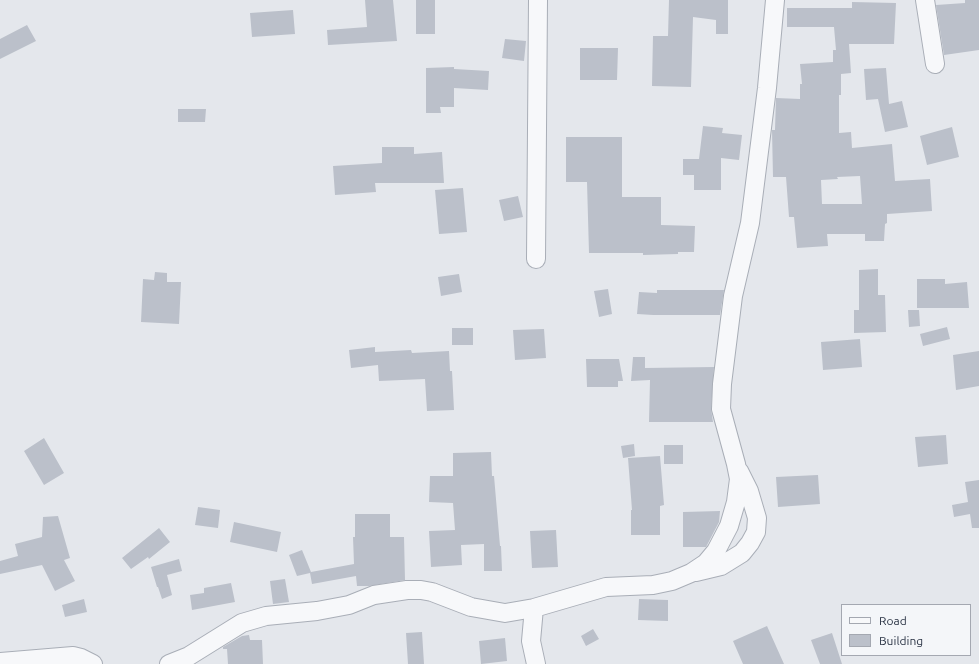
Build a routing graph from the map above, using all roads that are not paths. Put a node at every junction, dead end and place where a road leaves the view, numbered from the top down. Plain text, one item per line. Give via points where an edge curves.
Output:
1 (538, 0) edge
2 (775, 0) edge
3 (925, 0) edge
4 (935, 64) dead end
5 (536, 259) dead end
6 (736, 464) junction
7 (691, 573) junction
8 (534, 608) junction
9 (516, 611) junction
10 (531, 640) junction
11 (0, 662) edge
12 (93, 664) edge
13 (169, 664) edge
14 (536, 664) edge

1 - 5 street
2 - 6 street via 750,223 733,296 722,384 722,409
3 - 4 street
6 - 7 street via 739,479 729,526 716,551 706,563
6 - 7 street via 749,491 757,518 756,532 742,553 720,566
7 - 8 street via 653,585 606,587
8 - 9 street
8 - 10 street
9 - 10 street
9 - 13 street via 505,613 471,607 421,590 374,595 348,605 266,616 242,623 189,656
10 - 14 street
11 - 12 street via 73,656

